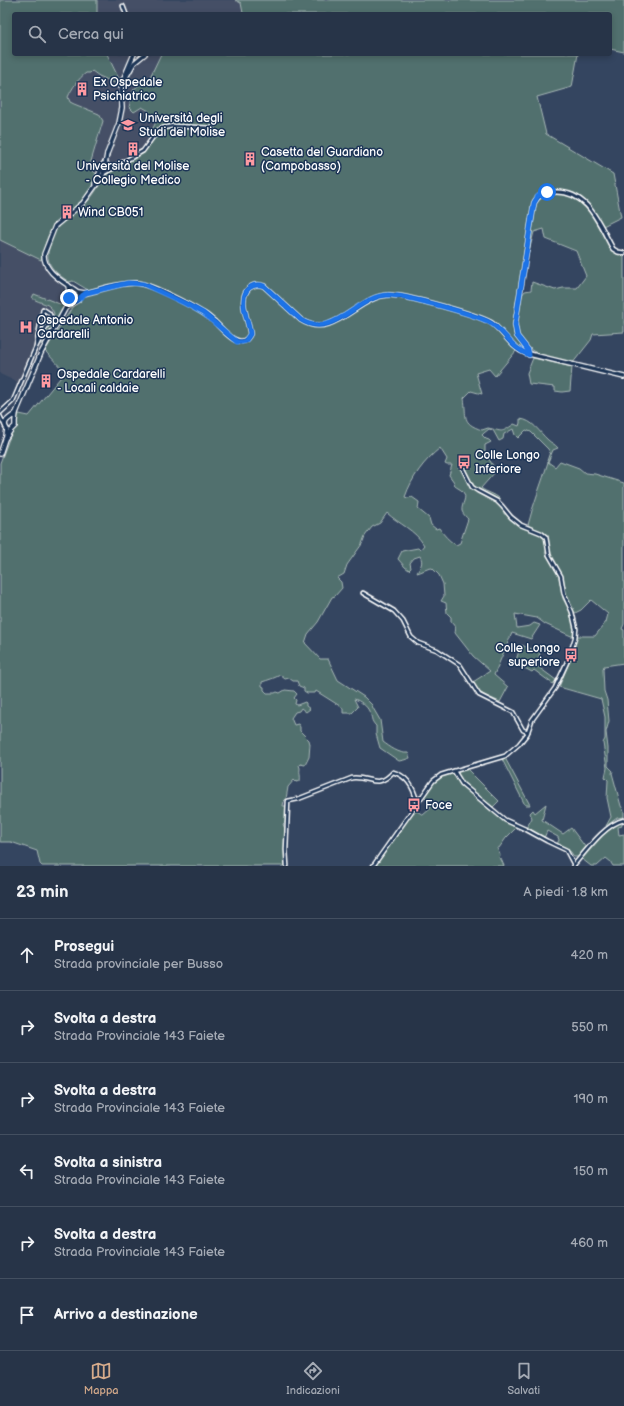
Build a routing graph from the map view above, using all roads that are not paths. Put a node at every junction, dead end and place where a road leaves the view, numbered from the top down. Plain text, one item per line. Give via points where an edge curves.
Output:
1 (123, 6) dead end
2 (125, 12) edge
3 (133, 56) edge
4 (143, 56) edge
5 (122, 86) junction
6 (212, 128) dead end
7 (107, 154) junction
8 (105, 162) junction
9 (112, 169) junction
10 (102, 174) junction
11 (624, 253) edge
12 (68, 285) junction
13 (77, 291) junction
14 (69, 293) junction
15 (86, 293) junction
16 (70, 300) junction
17 (78, 300) junction
18 (67, 307) junction
19 (36, 347) junction
20 (529, 355) junction
21 (624, 377) edge
22 (0, 413) edge
23 (0, 417) edge
24 (11, 420) junction
25 (8, 428) junction
26 (0, 454) edge
27 (462, 466) dead end
28 (363, 593) dead end
29 (528, 732) junction
30 (454, 771) junction
31 (417, 803) junction
32 (624, 820) edge
33 (573, 865) edge
34 (287, 866) edge
35 (374, 866) edge

1 - 2 street
3 - 5 main road
4 - 5 main road via 134,63
5 - 7 main road via 119,123
6 - 9 street via 173,126 158,130 143,151
7 - 8 main road
7 - 10 main road
8 - 9 street
8 - 10 main road
9 - 10 street
10 - 12 main road via 83,203 57,224 44,254 48,267
11 - 20 street via 613,249 589,207 581,199 562,192 547,192 538,196 534,203 515,325 517,336
12 - 13 main road
12 - 14 main road
13 - 14 main road
13 - 15 main road
13 - 17 main road
14 - 16 main road
15 - 17 main road
15 - 20 main road via 128,283 143,284 203,313 234,340 240,342 246,340 250,334 244,298 246,291 252,286 264,286 301,320 319,326 337,320 381,295 392,295 484,319 494,325 516,349
16 - 17 main road
16 - 18 main road
17 - 18 main road
18 - 24 main road via 41,353
19 - 19 street via 51,316 43,309
19 - 22 street via 13,401
20 - 21 main road
23 - 24 street
23 - 25 street
24 - 25 main road via 5,422
24 - 25 main road via 16,426
25 - 26 main road
27 - 29 street via 472,487 497,501 521,524 546,538 548,556 561,576 564,594 576,629 568,660 556,688 532,720
28 - 29 street via 394,611 418,643 437,650 460,665 479,695 513,712 523,730
29 - 30 street via 505,756
30 - 31 street via 433,781
30 - 33 street via 462,784 505,820 566,850
31 - 34 street via 410,784 394,772 376,782 352,778 288,801
31 - 35 street
32 - 33 street via 608,828

